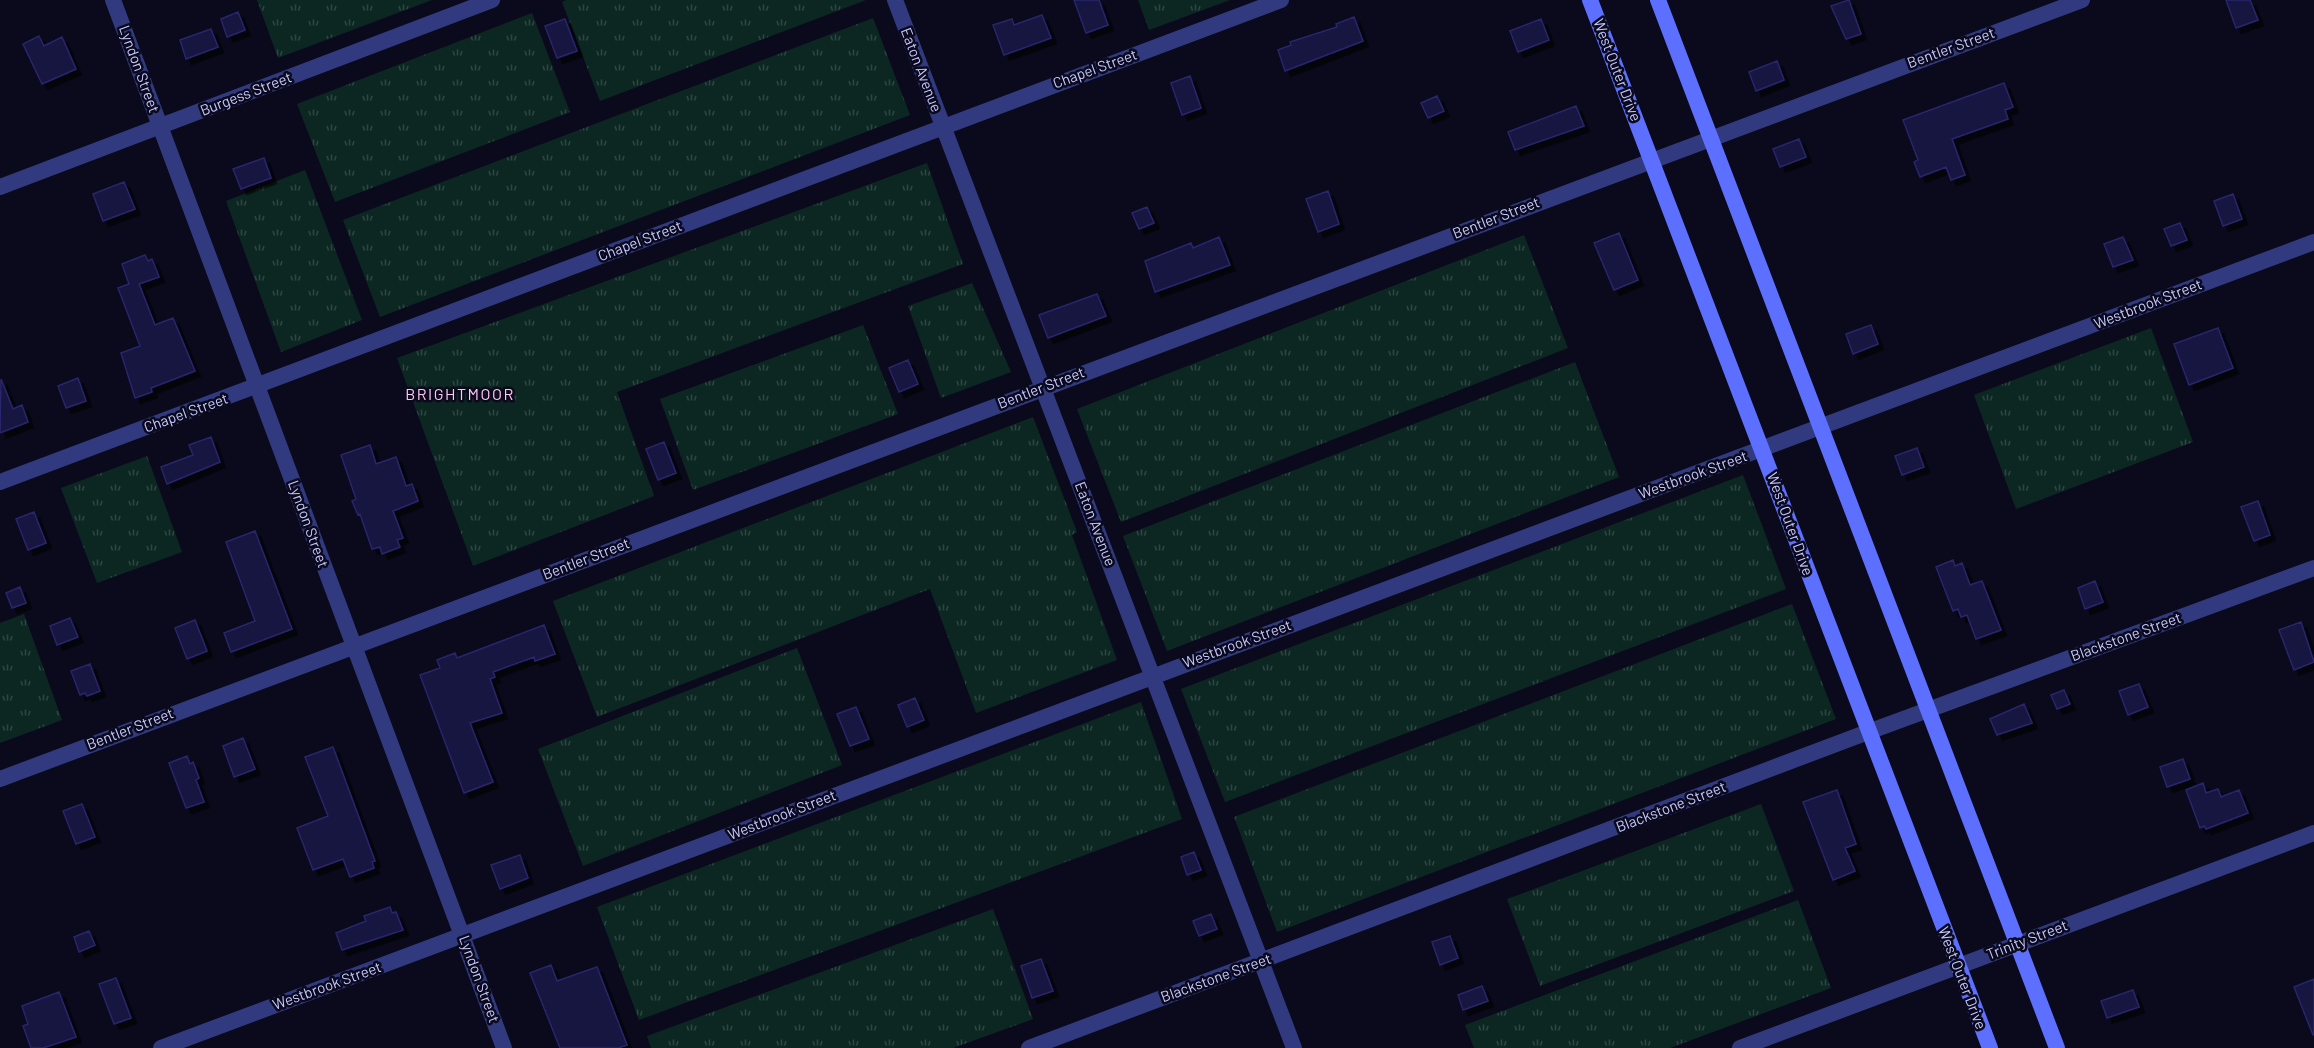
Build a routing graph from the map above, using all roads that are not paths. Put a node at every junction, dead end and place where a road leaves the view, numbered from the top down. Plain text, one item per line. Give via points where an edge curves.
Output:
1 (113, 0) edge
2 (492, 0) edge
3 (894, 0) edge
4 (1281, 0) edge
5 (1590, 0) edge
6 (1658, 0) edge
7 (2082, 0) edge
8 (943, 125) junction
9 (160, 126) junction
10 (1710, 138) junction
11 (1651, 160) junction
12 (0, 187) edge
13 (2314, 242) edge
14 (257, 386) junction
15 (1043, 387) junction
16 (1821, 428) junction
17 (1762, 449) junction
18 (0, 482) edge
19 (2314, 568) edge
20 (353, 645) junction
21 (1153, 675) junction
22 (1928, 711) junction
23 (1868, 732) junction
24 (0, 778) edge
25 (2314, 833) edge
26 (462, 935) junction
27 (2017, 943) junction
28 (1261, 961) junction
29 (1957, 966) junction
30 (161, 1048) edge
31 (504, 1048) edge
32 (1029, 1048) edge
33 (1294, 1048) edge
34 (1740, 1048) edge
35 (1990, 1048) edge
36 (2057, 1048) edge

1 - 9 street, Lyndon Street
2 - 9 street, Burgess Street
3 - 8 street, Eaton Avenue
4 - 8 street, Chapel Street
5 - 11 main road, West Outer Drive
6 - 10 main road
7 - 10 street, Bentler Street
8 - 14 street, Chapel Street
8 - 15 street, Eaton Avenue
9 - 12 street, Burgess Street
9 - 14 street, Lyndon Street
10 - 11 street, Bentler Street
10 - 16 main road
11 - 15 street, Bentler Street
11 - 17 main road, West Outer Drive
13 - 16 street, Westbrook Street
14 - 18 street, Chapel Street
14 - 20 street, Lyndon Street
15 - 20 street, Bentler Street
15 - 21 street, Eaton Avenue
16 - 17 street, Westbrook Street
16 - 22 main road
17 - 21 street, Westbrook Street
17 - 23 main road, West Outer Drive
19 - 22 street, Blackstone Street
20 - 24 street, Bentler Street
20 - 26 street, Lyndon Street
21 - 26 street, Westbrook Street
21 - 28 street, Eaton Avenue
22 - 23 street, Blackstone Street
22 - 27 main road
23 - 28 street, Blackstone Street
23 - 29 main road, West Outer Drive
25 - 27 street, Trinity Street
26 - 30 street, Westbrook Street
26 - 31 street, Lyndon Street
27 - 29 street, Trinity Street
27 - 36 main road
28 - 32 street, Blackstone Street
28 - 33 street, Eaton Avenue
29 - 34 street, Trinity Street
29 - 35 main road, West Outer Drive

